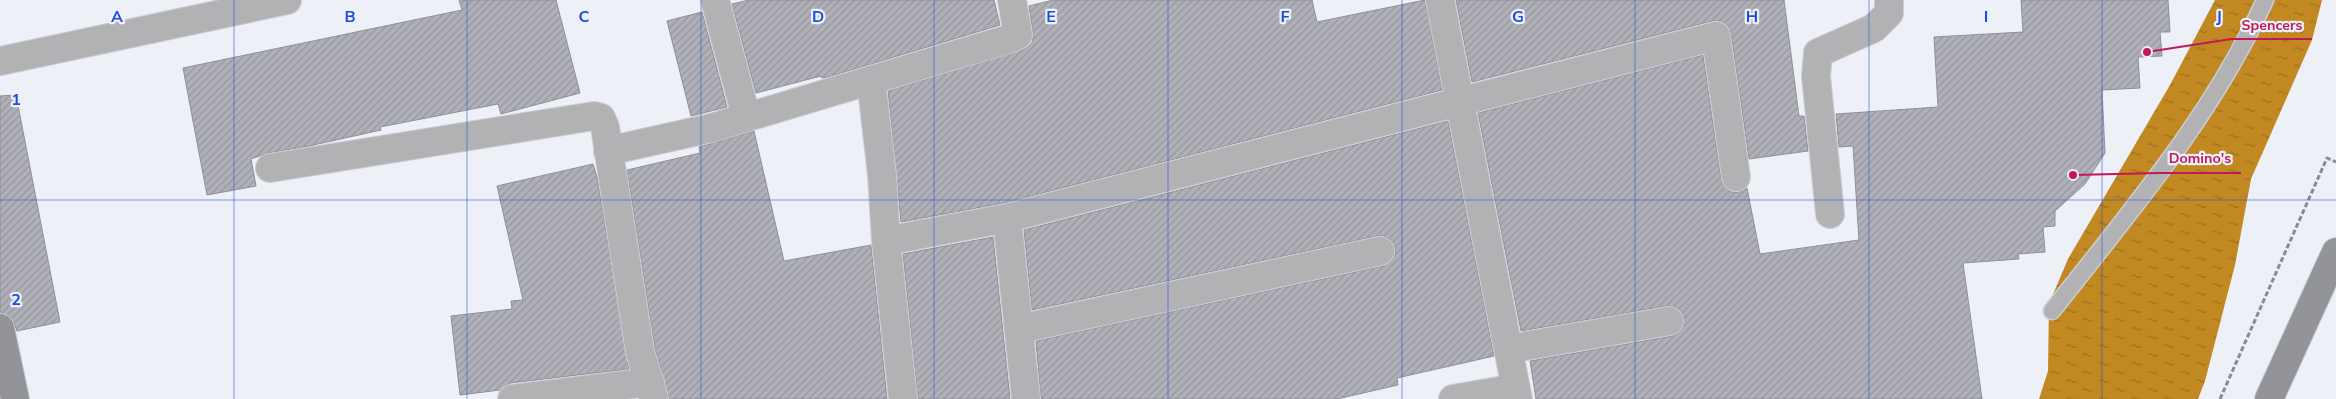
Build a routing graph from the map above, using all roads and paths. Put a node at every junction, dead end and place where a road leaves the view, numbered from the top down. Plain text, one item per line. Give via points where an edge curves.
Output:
1 (287, 0) edge
2 (715, 0) edge
3 (1012, 0) edge
4 (1440, 0) edge
5 (1889, 0) edge
6 (2265, 0) edge
7 (0, 61) edge
8 (871, 80) junction
9 (1460, 102) junction
10 (746, 116) junction
11 (608, 151) junction
12 (2336, 162) edge
13 (270, 168) dead end
14 (1736, 177) dead end
15 (1830, 214) dead end
16 (1007, 218) junction
17 (886, 241) junction
18 (1380, 251) dead end
19 (2336, 252) edge
20 (2052, 311) dead end
21 (1669, 320) dead end
22 (0, 328) edge
23 (1019, 329) junction
24 (1508, 349) junction
25 (652, 390) edge
26 (1517, 393) edge
27 (15, 399) edge
28 (512, 399) edge
29 (903, 399) edge
30 (1026, 399) edge
31 (1453, 399) edge
32 (2220, 399) edge
33 (2269, 399) edge

1 - 7 street
2 - 10 street
3 - 8 street via 1018,35
4 - 9 street
5 - 15 street via 1888,12 1874,28 1818,53 1816,76
6 - 20 lane via 2234,62 2195,121 2145,193
8 - 10 street
8 - 17 street
9 - 14 street via 1716,36
9 - 16 street
9 - 24 street
10 - 11 street via 711,128
11 - 13 street via 605,126 601,118 594,116
11 - 25 street via 640,352
12 - 32 path via 2327,158
16 - 17 street
16 - 23 street
17 - 29 street
18 - 23 street
19 - 33 street
21 - 24 street
22 - 27 street
23 - 30 street
24 - 26 street
25 - 28 street
26 - 31 street

